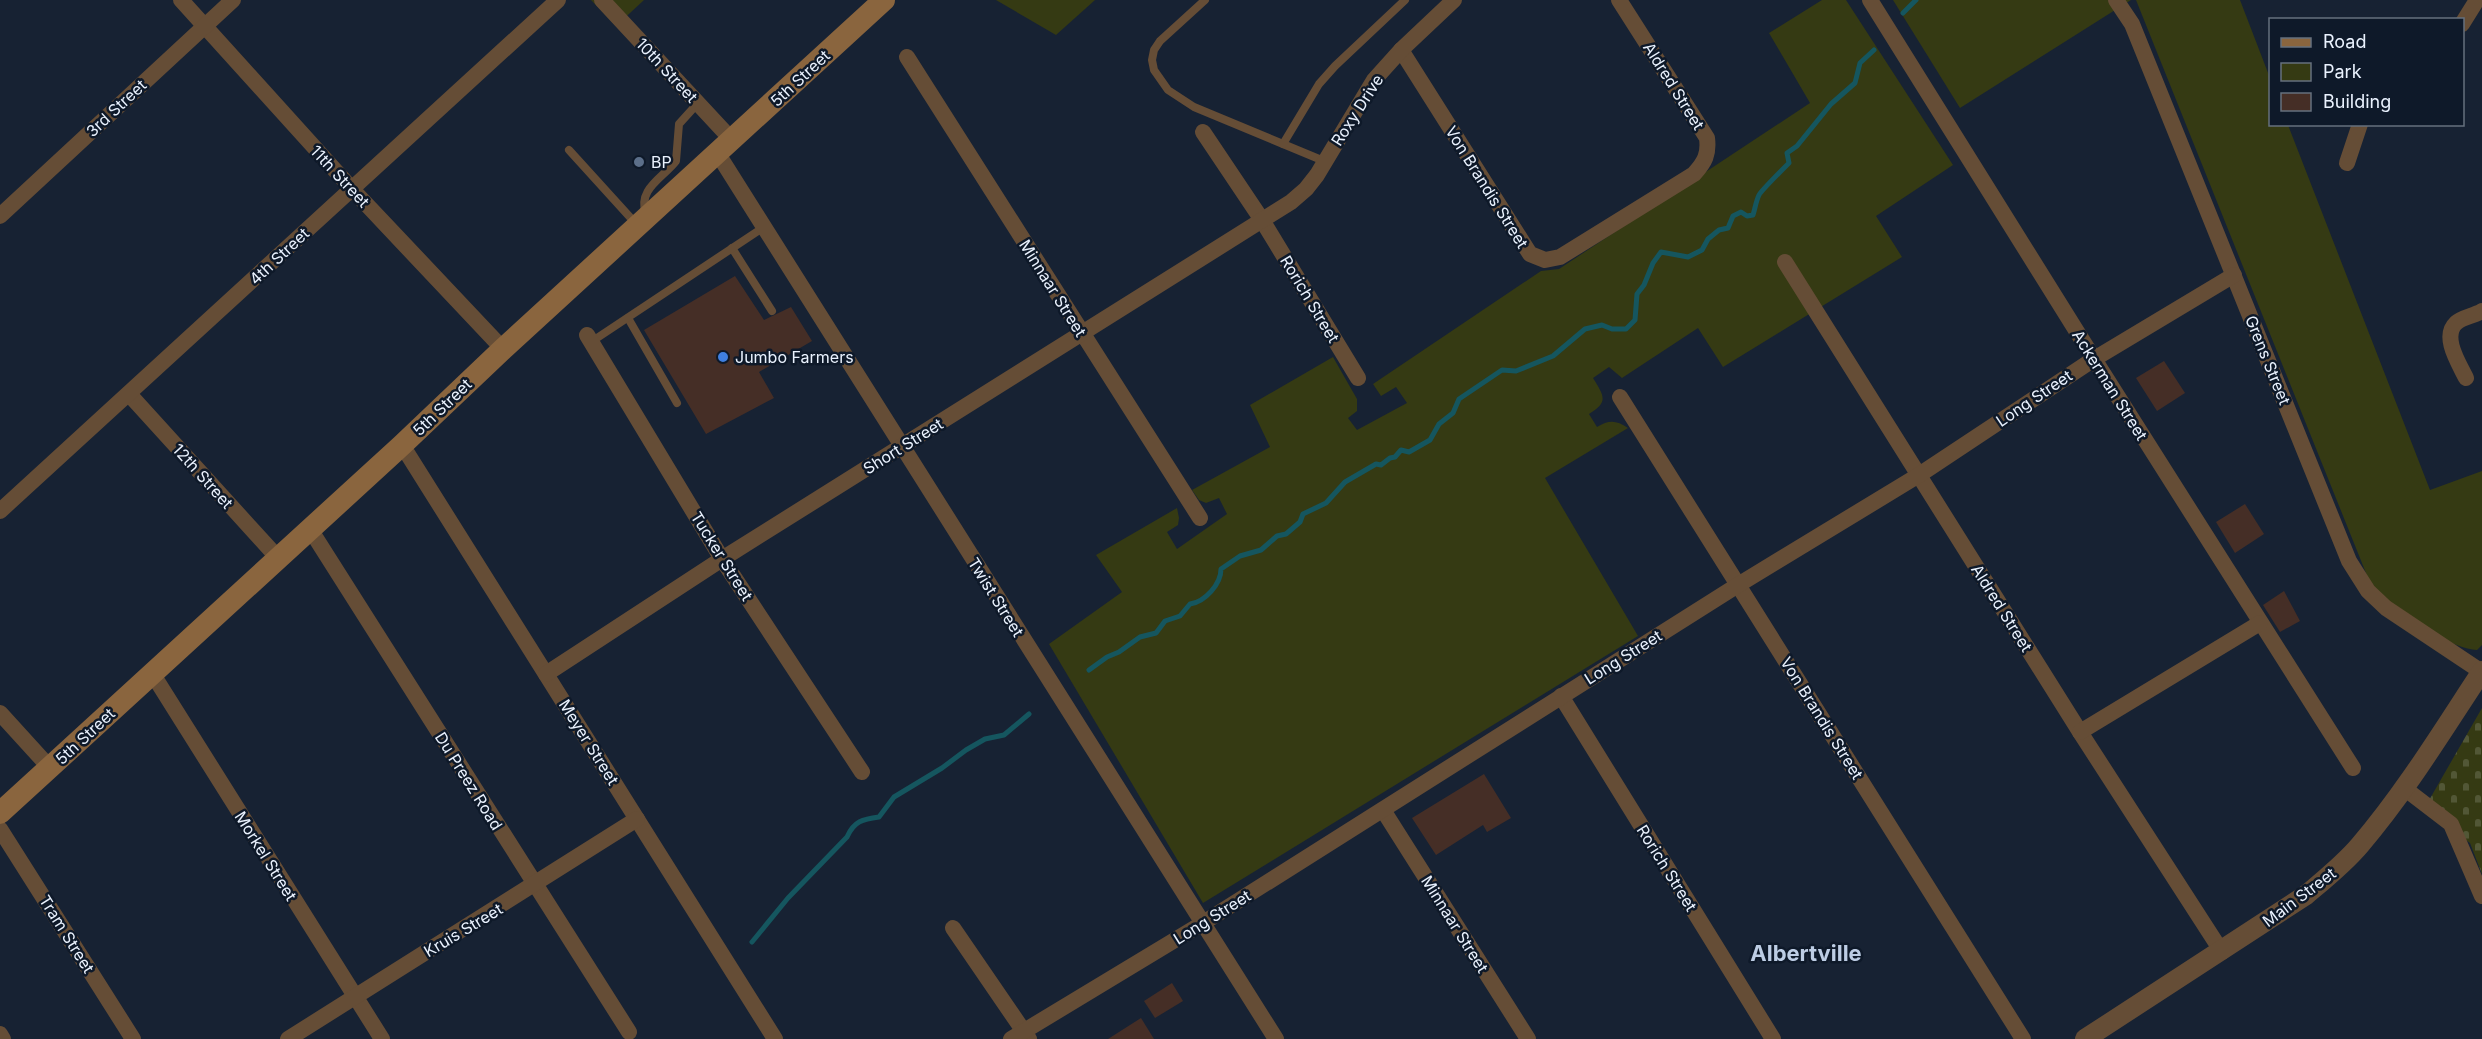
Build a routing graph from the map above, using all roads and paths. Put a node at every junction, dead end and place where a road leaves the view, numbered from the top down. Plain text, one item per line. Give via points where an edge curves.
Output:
1 (181, 0) edge
2 (233, 0) edge
3 (558, 0) edge
4 (884, 0) edge
5 (1205, 0) edge
6 (1406, 0) edge
7 (1454, 0) edge
8 (1620, 0) edge
9 (1870, 0) edge
10 (2116, 0) edge
11 (2477, 0) edge
12 (610, 3) edge
13 (2464, 22) edge
14 (205, 26) junction
15 (1401, 50) junction
16 (908, 57) dead end
17 (698, 103) junction
18 (2359, 126) edge
19 (1203, 132) dead end
20 (1283, 144) junction
21 (725, 147) junction
22 (569, 150) dead end
23 (1324, 161) junction
24 (2347, 163) dead end
25 (1694, 174) joint
26 (352, 189) junction
27 (0, 216) edge
28 (1262, 220) junction
29 (643, 222) junction
30 (764, 227) junction
31 (732, 248) junction
32 (1785, 262) dead end
33 (2234, 275) junction
34 (2482, 311) edge
35 (772, 312) dead end
36 (628, 318) junction
37 (1081, 333) junction
38 (589, 339) joint
39 (503, 349) junction
40 (2094, 359) junction
41 (1358, 378) dead end
42 (2466, 378) dead end
43 (129, 394) junction
44 (1620, 397) dead end
45 (677, 403) dead end
46 (402, 445) junction
47 (902, 447) junction
48 (1918, 475) junction
49 (0, 511) edge
50 (1200, 518) dead end
51 (310, 529) junction
52 (278, 558) junction
53 (722, 559) junction
54 (1738, 585) junction
55 (2260, 623) junction
56 (2482, 672) edge
57 (152, 673) junction
58 (546, 674) junction
59 (1561, 696) junction
60 (0, 713) edge
61 (2080, 732) junction
62 (50, 768) junction
63 (2353, 768) dead end
64 (862, 772) dead end
65 (2404, 788) junction
66 (1383, 810) junction
67 (0, 813) edge
68 (637, 819) junction
69 (0, 829) edge
70 (535, 886) junction
71 (2482, 896) edge
72 (1203, 923) junction
73 (953, 928) dead end
74 (2222, 952) junction
75 (354, 996) junction
76 (629, 1032) dead end
77 (0, 1034) edge
78 (1022, 1036) edge
79 (3, 1039) edge
80 (133, 1039) edge
81 (288, 1039) edge
82 (382, 1039) edge
83 (775, 1039) edge
84 (1276, 1039) edge
85 (1527, 1039) edge
86 (1773, 1039) edge
87 (2023, 1039) edge
88 (2085, 1039) edge

1 - 14 street, 11th Street
2 - 14 street, 3rd Street
3 - 26 street, 4th Street
4 - 21 main road, 5th Street
5 - 20 lane via 1160,41 1154,50 1154,70 1179,98
6 - 20 lane via 1319,84
7 - 15 street, Roxy Drive
8 - 25 street, Aldred Street via 1707,138 1705,162
9 - 40 street, Ackerman Street
10 - 33 street, Grens Street via 2132,24
11 - 13 street
12 - 17 street, 10th Street
14 - 26 street, 11th Street
14 - 27 street, 3rd Street
15 - 23 street, Roxy Drive via 1374,80
15 - 25 street, Von Brandis Street via 1535,258 1545,260 1573,251
16 - 37 street, Minnaar Street
17 - 21 street, 10th Street
17 - 29 lane via 679,124 676,161 646,194
18 - 24 street
19 - 28 street, Rorich Street
20 - 23 lane
21 - 29 main road, 5th Street
21 - 30 street, Twist Street
22 - 29 lane
23 - 28 street, Roxy Drive via 1306,189
26 - 39 street, 11th Street
26 - 43 street, 4th Street
28 - 37 street, Short Street
28 - 41 street, Rorich Street
29 - 39 main road, 5th Street
30 - 31 lane
30 - 47 street, Twist Street
31 - 35 lane
31 - 36 lane
32 - 48 street, Aldred Street
33 - 40 street, Long Street
33 - 56 street, Grens Street via 2340,541 2360,579 2376,600 2399,618
34 - 42 street via 2457,322 2451,332 2452,349
36 - 38 lane
36 - 45 lane
37 - 47 street, Short Street
37 - 50 street, Minnaar Street
38 - 53 street, Tucker Street
39 - 46 main road, 5th Street
40 - 48 street, Long Street
40 - 55 street, Ackerman Street
43 - 49 street, 4th Street
43 - 52 street, 12th Street
44 - 54 street, Von Brandis Street
46 - 51 main road, 5th Street
46 - 58 street, Meyer Street
47 - 53 street, Short Street
47 - 72 street, Twist Street
48 - 54 street, Long Street
48 - 61 street, Aldred Street
51 - 52 main road, 5th Street
51 - 70 street, Du Preez Road
52 - 57 main road, 5th Street
53 - 58 street, Short Street
53 - 64 street, Tucker Street
54 - 59 street, Long Street
54 - 87 street, Von Brandis Street
55 - 61 street
55 - 63 street, Ackerman Street
56 - 65 street, Main Street
57 - 62 main road, 5th Street
57 - 75 street, Morkel Street
58 - 68 street, Meyer Street
59 - 66 street, Long Street
59 - 86 street, Rorich Street
60 - 62 street
61 - 74 street, Aldred Street
62 - 67 main road, 5th Street
65 - 71 street via 2451,824
65 - 74 street, Main Street via 2359,846 2329,876
66 - 72 street, Long Street
66 - 85 street, Minnaar Street
68 - 70 street, Kruis Street
68 - 83 street, Meyer Street
69 - 80 street, Tram Street
70 - 75 street, Kruis Street
70 - 76 street, Du Preez Road
72 - 78 street, Long Street
72 - 84 street, Twist Street
73 - 78 street
74 - 88 street, Main Street
75 - 81 street, Kruis Street
75 - 82 street, Morkel Street
77 - 79 street

